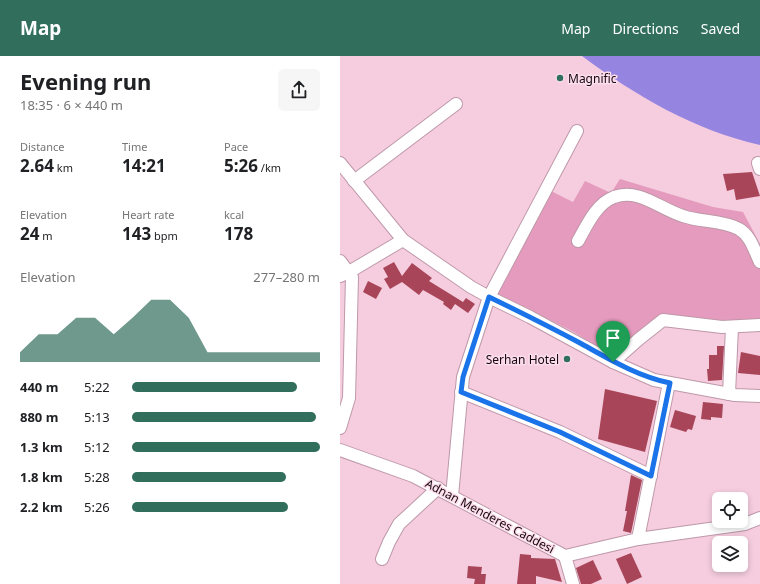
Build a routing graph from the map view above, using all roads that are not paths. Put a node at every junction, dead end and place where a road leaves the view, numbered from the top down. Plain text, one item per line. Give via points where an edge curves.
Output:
1 (456, 104) dead end
2 (577, 131) dead end
3 (340, 163) edge
4 (354, 181) junction
5 (403, 240) junction
6 (578, 241) dead end
7 (340, 261) edge
8 (760, 262) edge
9 (345, 274) edge
10 (489, 297) junction
11 (760, 325) edge
12 (732, 327) junction
13 (613, 362) junction
14 (670, 383) junction
15 (461, 392) junction
16 (729, 394) junction
17 (760, 396) edge
18 (340, 428) edge
19 (340, 450) edge
20 (651, 476) junction
21 (438, 488) junction
22 (452, 496) junction
23 (760, 518) edge
24 (638, 539) junction
25 (566, 556) junction
26 (382, 559) dead end
27 (574, 584) edge

1 - 4 street
2 - 10 street
3 - 4 street
4 - 5 street
5 - 9 street
5 - 10 street
6 - 8 street via 602,204 614,197 639,196 682,216 739,229 750,239
7 - 9 street
9 - 18 street via 352,277 349,398
10 - 13 street
10 - 15 street via 463,377
11 - 12 street
12 - 13 street via 662,320
12 - 16 street
13 - 14 street via 654,380
14 - 16 street
14 - 20 street
15 - 20 street via 560,432
15 - 22 street
16 - 17 street
19 - 21 street, Adnan Menderes Caddesi via 413,476
20 - 24 street
21 - 22 street, Adnan Menderes Caddesi
21 - 26 street via 399,524
22 - 25 street, Adnan Menderes Caddesi
23 - 24 street, Adnan Menderes Caddesi via 745,524
24 - 25 street, Adnan Menderes Caddesi
25 - 27 street

